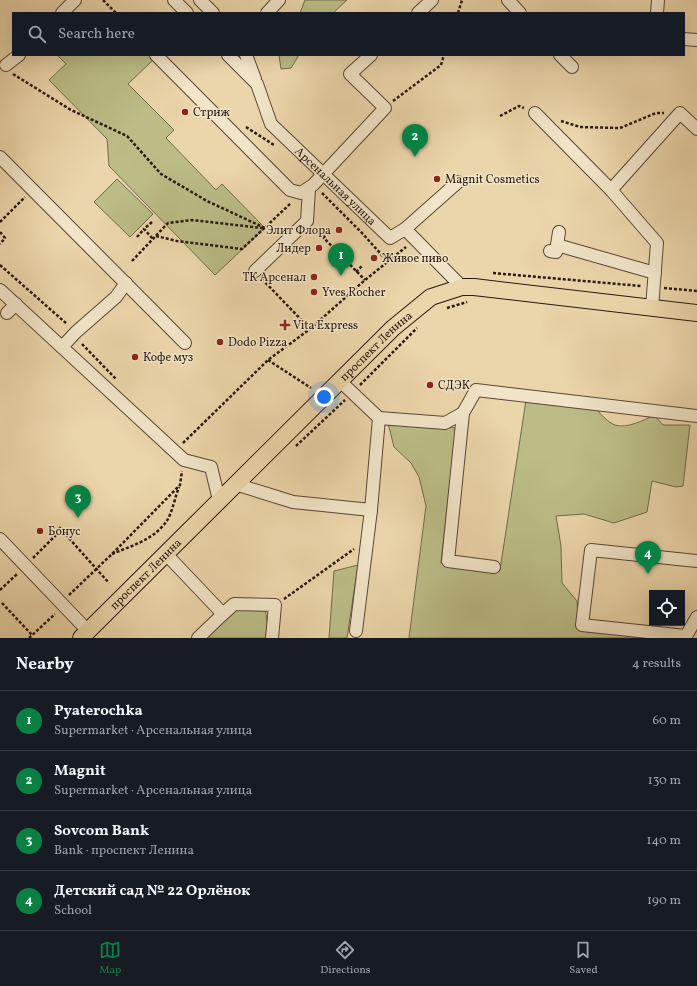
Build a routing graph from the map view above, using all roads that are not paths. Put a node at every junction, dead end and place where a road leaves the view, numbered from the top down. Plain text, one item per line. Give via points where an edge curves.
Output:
1 (76, 0) edge
2 (174, 0) edge
3 (200, 0) edge
4 (279, 0) edge
5 (432, 0) edge
6 (508, 0) edge
7 (658, 0) edge
8 (63, 12) edge
9 (186, 12) edge
10 (212, 12) edge
11 (268, 12) edge
12 (419, 12) edge
13 (519, 12) edge
14 (657, 12) edge
15 (685, 39) edge
16 (697, 40) edge
17 (18, 56) edge
18 (157, 56) edge
19 (229, 56) edge
20 (246, 56) edge
21 (370, 56) edge
22 (561, 56) edge
23 (572, 67) dead end
24 (8, 69) road end
25 (257, 84) junction
26 (534, 113) road end
27 (697, 129) edge
28 (0, 157) edge
29 (324, 173) junction
30 (458, 182) dead end
31 (308, 189) junction
32 (611, 190) junction
33 (405, 229) junction
34 (559, 232) dead end
35 (255, 271) road end
36 (655, 273) junction
37 (126, 283) junction
38 (462, 287) junction
39 (0, 290) edge
40 (16, 304) junction
41 (652, 308) junction
42 (7, 313) dead end
43 (697, 313) edge
44 (185, 343) dead end
45 (62, 347) junction
46 (340, 381) junction
47 (463, 413) junction
48 (697, 416) edge
49 (379, 418) junction
50 (235, 484) junction
51 (219, 500) junction
52 (372, 510) junction
53 (0, 539) edge
54 (166, 554) junction
55 (697, 561) edge
56 (494, 567) dead end
57 (223, 614) junction
58 (697, 617) edge
59 (356, 631) dead end
60 (84, 635) edge
61 (198, 638) edge
62 (272, 638) edge

1 - 8 street
2 - 9 street
3 - 10 street
4 - 11 street
5 - 12 street
6 - 13 street
7 - 14 street
15 - 16 street
17 - 24 street
18 - 31 street via 290,190
19 - 25 street, Арсенальная улица
20 - 25 street
21 - 29 street via 350,74 385,108
22 - 23 street
25 - 29 street, Арсенальная улица via 271,124
26 - 32 street
27 - 32 street via 680,113
28 - 37 street
29 - 31 street
29 - 33 street, Арсенальная улица via 390,238
30 - 33 street
31 - 35 street via 307,221
32 - 36 street via 657,243
33 - 38 street
34 - 36 street via 554,248
36 - 41 street
37 - 44 street
37 - 45 street via 116,298
38 - 41 main road, проспект Ленина
38 - 46 main road, проспект Ленина via 431,297 393,328
39 - 40 street
40 - 42 street
40 - 45 street
41 - 43 main road, проспект Ленина
45 - 51 street via 184,460 211,467
46 - 49 street
46 - 50 main road, проспект Ленина
47 - 48 street via 476,390
47 - 49 street via 445,423
47 - 56 street via 448,562
49 - 52 street
50 - 51 main road, проспект Ленина
50 - 52 street via 293,502
51 - 54 main road, проспект Ленина
52 - 59 street
53 - 60 street via 62,604
54 - 57 street
54 - 60 main road, проспект Ленина
55 - 58 street via 591,550 582,625 686,636
57 - 61 street
57 - 62 street via 234,604 275,605

